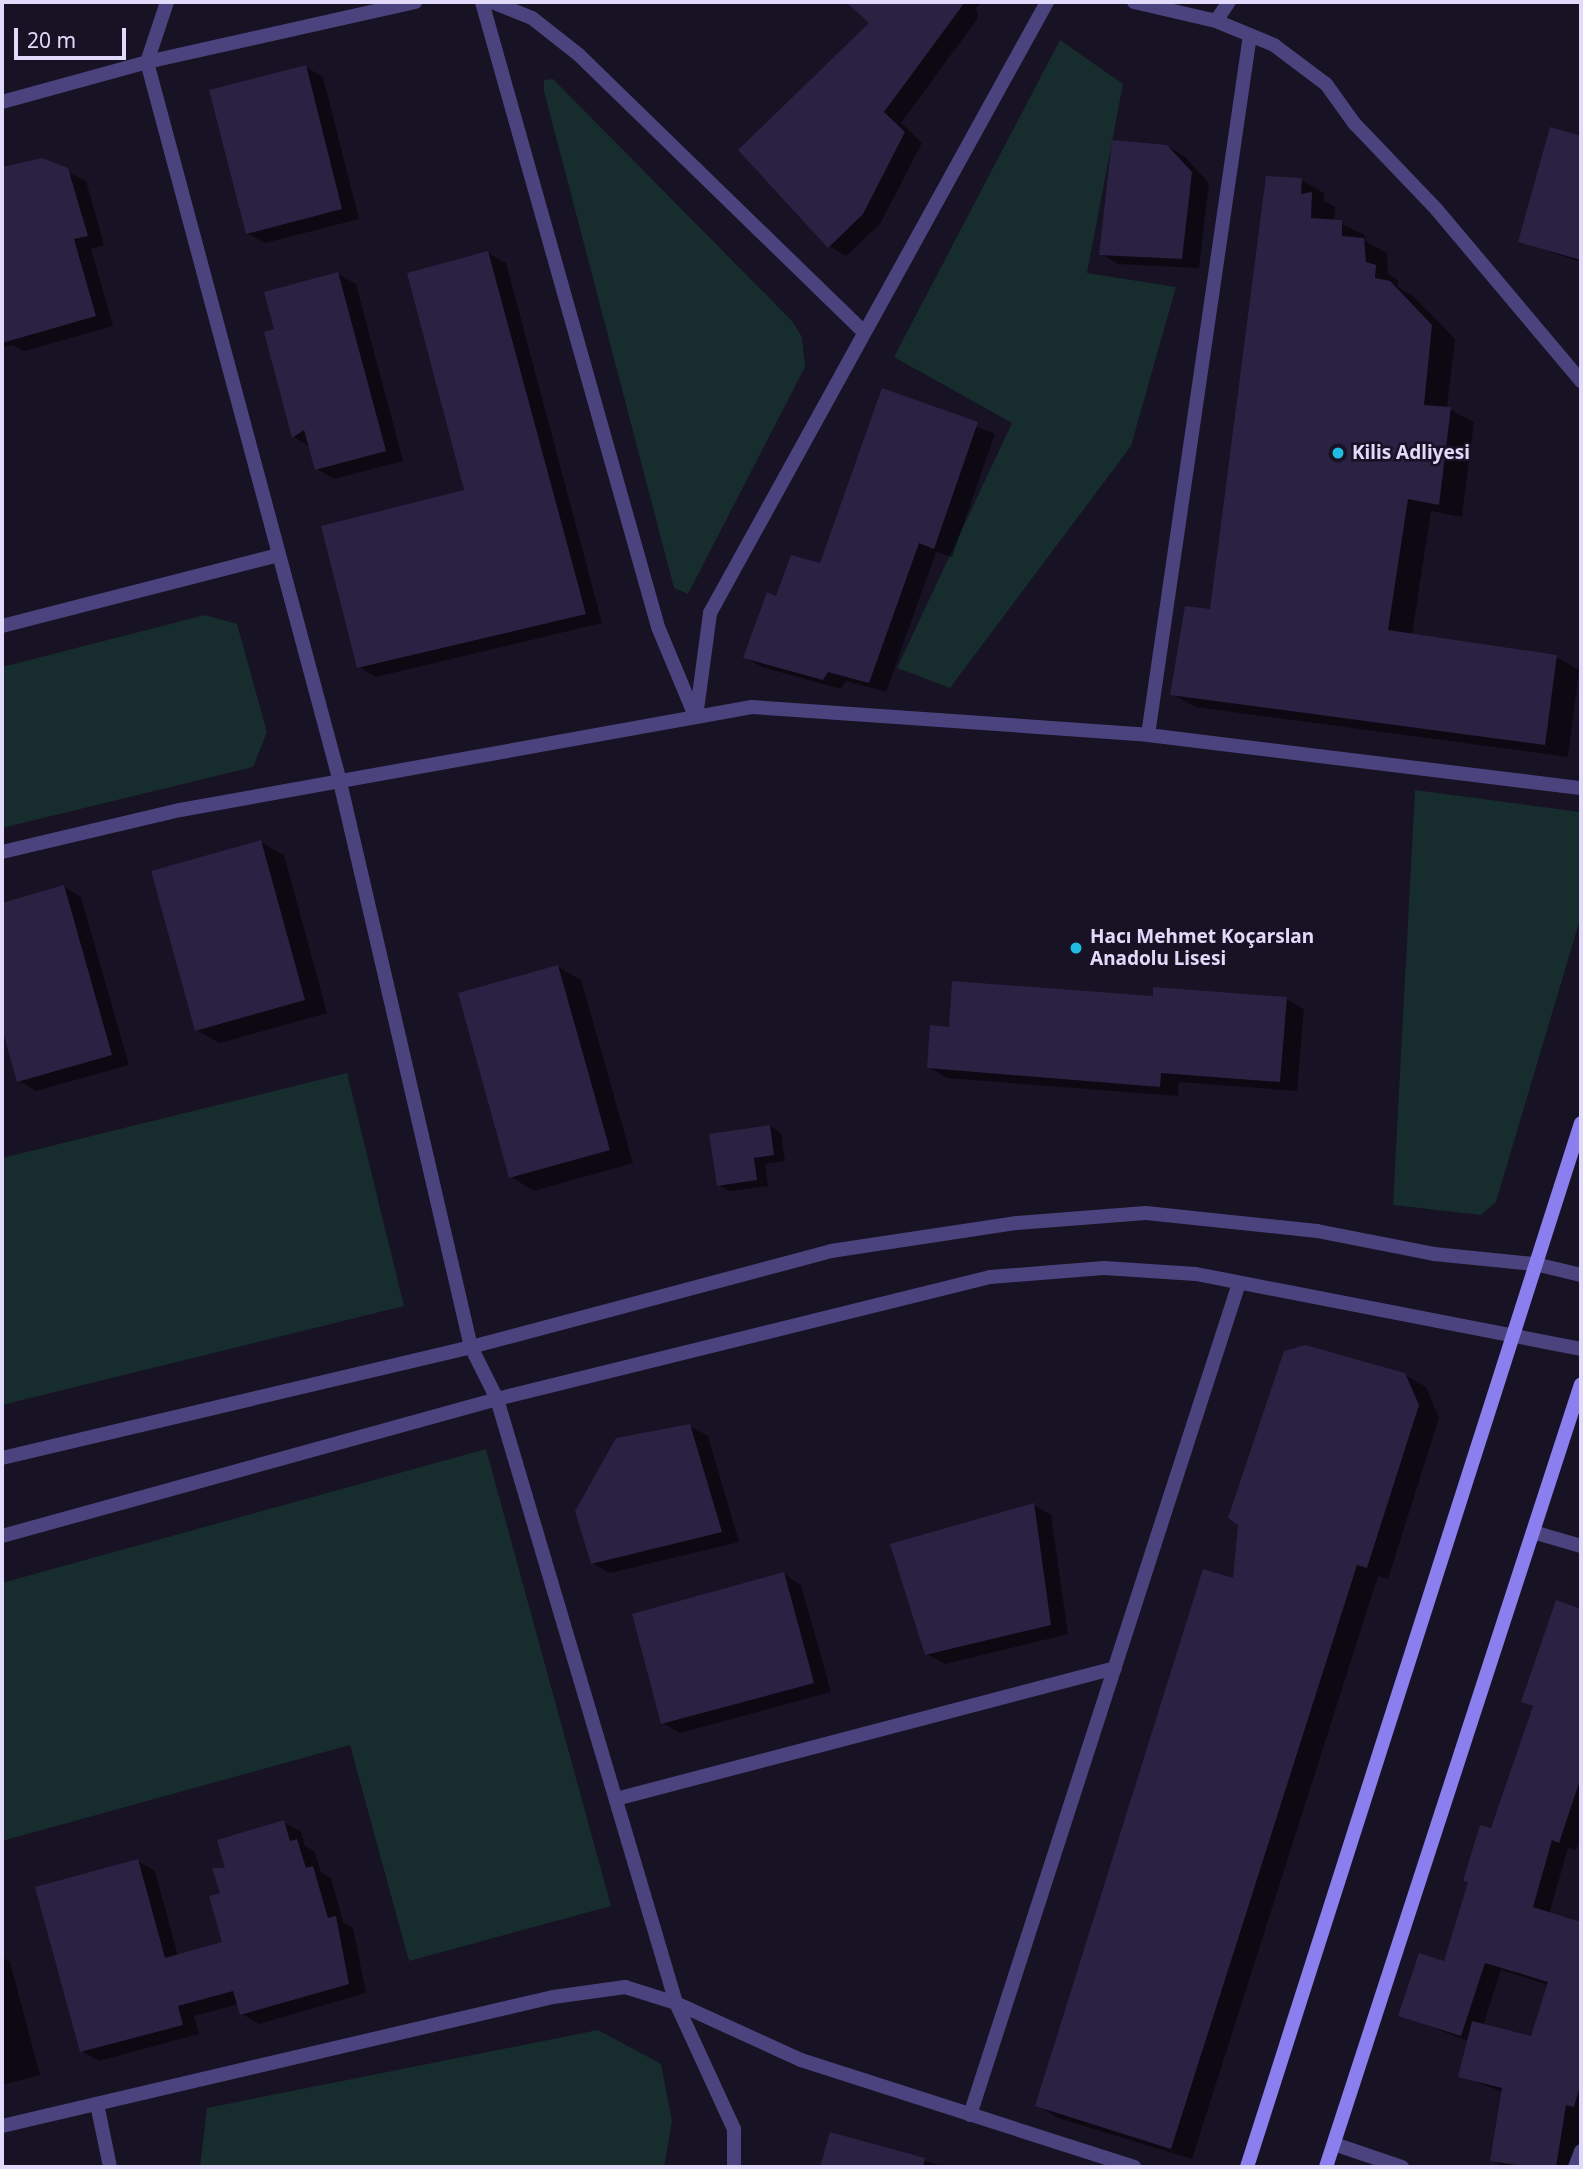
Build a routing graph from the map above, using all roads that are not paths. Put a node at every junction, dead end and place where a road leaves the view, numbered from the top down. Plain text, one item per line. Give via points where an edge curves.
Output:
1 (167, 2) edge
2 (415, 2) edge
3 (482, 2) edge
4 (492, 2) edge
5 (1047, 2) edge
6 (1134, 2) edge
7 (1229, 2) edge
8 (1216, 21) junction
9 (1250, 35) junction
10 (147, 62) junction
11 (2, 102) edge
12 (862, 330) junction
13 (1581, 381) edge
14 (279, 555) junction
15 (2, 626) edge
16 (696, 718) junction
17 (1148, 735) junction
18 (340, 782) junction
19 (1581, 788) edge
20 (2, 852) edge
21 (1581, 1123) edge
22 (1535, 1264) junction
23 (1581, 1275) edge
24 (1239, 1283) junction
25 (1513, 1335) junction
26 (471, 1347) junction
27 (1581, 1349) edge
28 (1581, 1384) edge
29 (497, 1399) junction
30 (2, 1458) edge
31 (1533, 1532) junction
32 (2, 1536) edge
33 (1581, 1546) edge
34 (1115, 1668) junction
35 (616, 1799) junction
36 (676, 2003) junction
37 (97, 2104) junction
38 (970, 2115) junction
39 (2, 2126) edge
40 (1334, 2144) junction
41 (1581, 2151) edge
42 (110, 2167) edge
43 (734, 2167) edge
44 (1135, 2167) edge
45 (1247, 2167) edge
46 (1326, 2167) edge
47 (1402, 2167) edge
48 (1575, 2167) edge

1 - 10 street
2 - 10 street
3 - 16 street via 658,626
4 - 12 street via 533,18 579,55
5 - 12 street
6 - 8 street
7 - 8 street
8 - 9 street
9 - 13 street via 1274,45 1326,84 1354,123 1437,210
9 - 17 street
10 - 11 street
10 - 14 street
12 - 16 street via 710,613
14 - 15 street
14 - 18 street
16 - 17 street via 752,707
16 - 18 street
17 - 19 street
18 - 20 street via 180,810
18 - 26 street
21 - 22 main road
22 - 23 street
22 - 25 main road
22 - 26 street via 1434,1254 1317,1231 1146,1213 1017,1223 831,1251
24 - 25 street
24 - 29 street via 1196,1274 1104,1268 990,1277
24 - 34 street
25 - 27 street
25 - 45 main road
26 - 29 street
26 - 30 street
28 - 31 main road
29 - 32 street
29 - 35 street
31 - 33 street
31 - 40 main road
34 - 35 street
34 - 38 street
35 - 36 street
36 - 37 street via 625,1987 553,1997
36 - 38 street via 801,2060
36 - 43 street via 734,2129
37 - 39 street
37 - 42 street
38 - 44 street
40 - 46 main road
40 - 47 street
41 - 48 street

